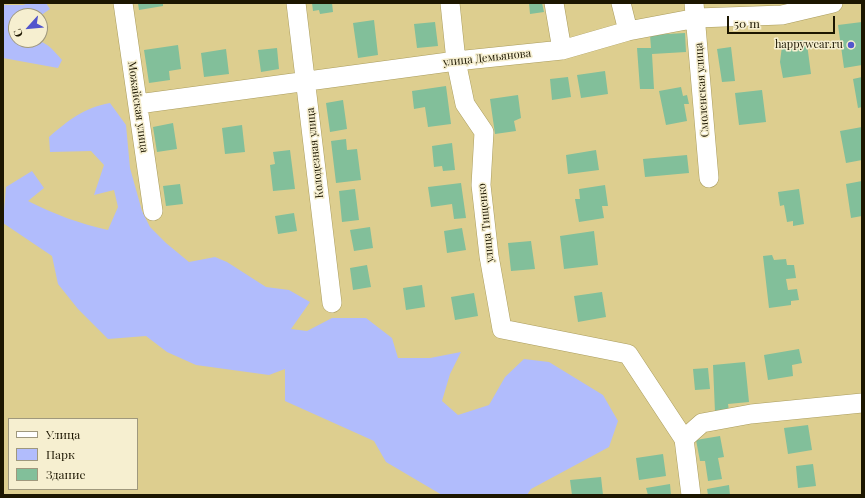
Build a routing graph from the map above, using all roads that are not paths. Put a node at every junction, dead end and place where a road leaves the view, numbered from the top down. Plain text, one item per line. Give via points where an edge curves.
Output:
1 (123, 3) edge
2 (296, 3) edge
3 (450, 3) edge
4 (554, 3) edge
5 (621, 3) edge
6 (833, 3) edge
7 (781, 9) edge
8 (695, 10) edge
9 (628, 31) junction
10 (562, 50) junction
11 (456, 61) junction
12 (307, 82) junction
13 (138, 104) junction
14 (709, 178) dead end
15 (153, 210) dead end
16 (332, 303) dead end
17 (862, 403) edge
18 (684, 439) junction
19 (691, 495) edge

1 - 13 street, Можайская улица
2 - 12 street, Колодезная улица
3 - 11 street, улица Тищенко
4 - 10 street
5 - 9 street
6 - 7 street, улица Демьянова
7 - 8 street, улица Демьянова
8 - 9 street, улица Демьянова
8 - 14 street, Смоленская улица
9 - 10 street, улица Демьянова
10 - 11 street, улица Демьянова
11 - 12 street, улица Демьянова
11 - 18 street, улица Тищенко via 465,104 484,132 480,185 488,256 502,329 628,354
12 - 13 street, улица Демьянова
12 - 16 street, Колодезная улица
13 - 15 street, Можайская улица
17 - 18 street via 751,414 702,423
18 - 19 street

